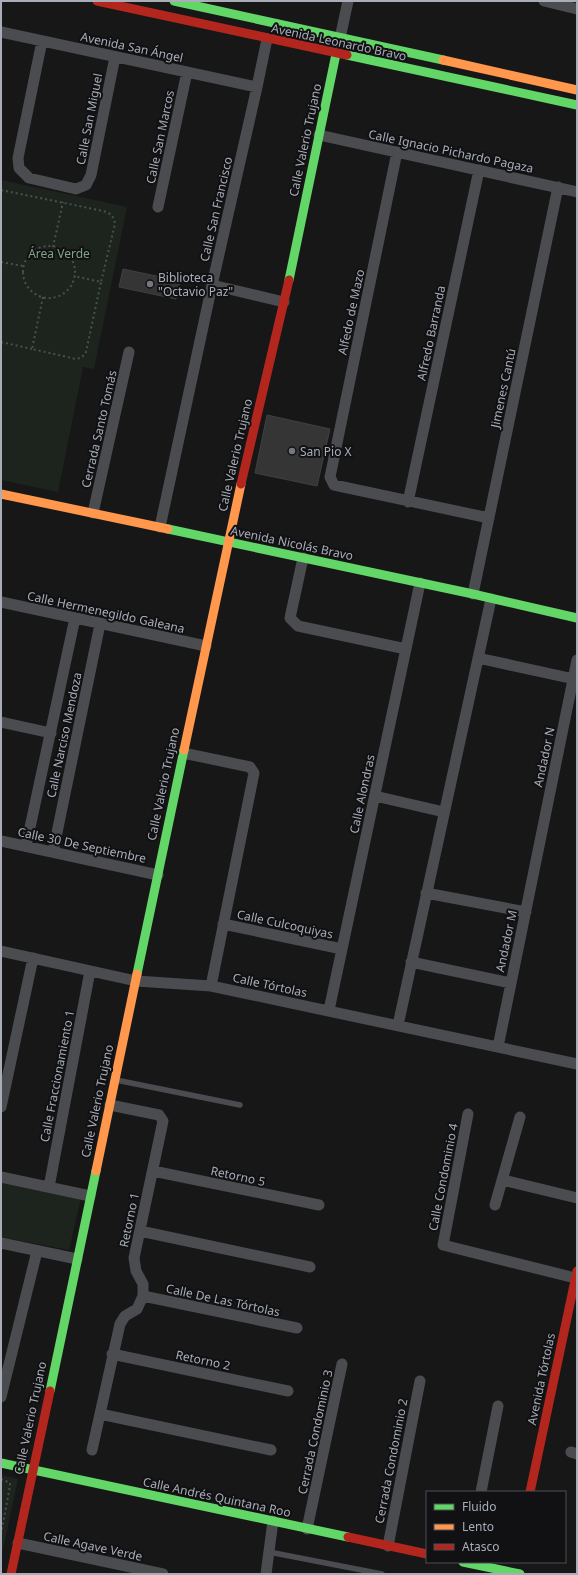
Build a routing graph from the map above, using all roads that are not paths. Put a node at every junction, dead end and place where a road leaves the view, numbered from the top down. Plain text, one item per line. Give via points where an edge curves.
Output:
1 (97, 1) edge
2 (174, 1) edge
3 (348, 1) edge
4 (544, 1) edge
5 (577, 9) edge
6 (1, 32) edge
7 (340, 38) junction
8 (267, 39) junction
9 (42, 41) junction
10 (336, 54) junction
11 (114, 57) junction
12 (187, 72) junction
13 (257, 87) junction
14 (577, 90) edge
15 (577, 105) edge
16 (319, 135) junction
17 (397, 152) junction
18 (479, 170) junction
19 (558, 187) junction
20 (577, 192) edge
21 (158, 207) dead end
22 (212, 285) junction
23 (284, 302) junction
24 (129, 352) dead end
25 (1, 494) edge
26 (408, 502) junction
27 (93, 513) junction
28 (489, 518) junction
29 (160, 527) junction
30 (228, 541) junction
31 (303, 558) junction
32 (420, 583) junction
33 (473, 594) junction
34 (491, 599) junction
35 (1, 602) edge
36 (75, 618) junction
37 (577, 618) edge
38 (100, 624) junction
39 (206, 646) junction
40 (406, 649) junction
41 (478, 658) junction
42 (577, 660) edge
43 (574, 679) junction
44 (1, 722) edge
45 (51, 733) junction
46 (183, 753) junction
47 (375, 796) junction
48 (444, 812) junction
49 (1, 840) edge
50 (540, 841) joint
51 (26, 846) junction
52 (53, 852) junction
53 (158, 875) junction
54 (426, 893) junction
55 (526, 912) junction
56 (223, 924) junction
57 (342, 949) junction
58 (1, 951) edge
59 (32, 958) junction
60 (411, 962) junction
61 (90, 970) junction
62 (136, 980) junction
63 (511, 983) junction
64 (211, 986) junction
65 (329, 1010) junction
66 (398, 1025) junction
67 (498, 1047) junction
68 (577, 1064) edge
69 (115, 1080) junction
70 (110, 1105) junction
71 (240, 1105) dead end
72 (1, 1107) edge
73 (468, 1114) dead end
74 (520, 1117) dead end
75 (152, 1171) junction
76 (1, 1177) edge
77 (503, 1180) junction
78 (49, 1187) junction
79 (90, 1196) junction
80 (577, 1198) edge
81 (319, 1205) dead end
82 (495, 1205) dead end
83 (140, 1231) junction
84 (1, 1243) edge
85 (37, 1251) junction
86 (77, 1259) junction
87 (310, 1267) dead end
88 (576, 1280) edge
89 (143, 1296) junction
90 (297, 1328) dead end
91 (112, 1354) junction
92 (342, 1364) dead end
93 (420, 1381) dead end
94 (288, 1391) dead end
95 (1, 1397) edge
96 (498, 1406) dead end
97 (100, 1414) junction
98 (92, 1450) dead end
99 (271, 1450) dead end
100 (1, 1463) edge
101 (32, 1470) junction
102 (481, 1491) edge
103 (530, 1491) edge
104 (273, 1521) junction
105 (307, 1529) junction
106 (18, 1543) junction
107 (388, 1546) junction
108 (269, 1552) junction
109 (426, 1554) edge
110 (470, 1563) edge
111 (515, 1573) edge
112 (11, 1574) edge
113 (163, 1574) edge
114 (266, 1574) edge
115 (382, 1574) edge

1 - 8 street, Avenida Leonardo Bravo
2 - 7 street, Avenida Leonardo Bravo
3 - 7 street, Calle Valerio Trujano
4 - 5 street
6 - 9 street, Avenida San Ángel
7 - 10 street, Calle Valerio Trujano
7 - 14 street, Avenida Leonardo Bravo
8 - 10 street, Avenida Leonardo Bravo
8 - 13 street, Calle San Francisco
9 - 11 street, Avenida San Ángel
9 - 11 street, Calle San Miguel via 18,158 19,168 29,178 76,189 86,185 91,174
10 - 15 street, Avenida Leonardo Bravo
10 - 16 street, Calle Valerio Trujano
11 - 12 street, Avenida San Ángel
12 - 13 street, Avenida San Ángel
12 - 21 street, Calle San Marcos
13 - 22 street, Calle San Francisco
16 - 17 street, Calle Ignacio Pichardo Pagaza
16 - 23 street, Calle Valerio Trujano
17 - 18 street, Calle Ignacio Pichardo Pagaza
17 - 26 street, Alfedo de Mazo via 330,477 334,485
18 - 19 street, Calle Ignacio Pichardo Pagaza
18 - 26 street, Alfredo Barranda
19 - 20 street, Calle Ignacio Pichardo Pagaza
19 - 28 street, Jimenes Cantú
22 - 23 street
22 - 29 street, Calle San Francisco
23 - 30 street, Calle Valerio Trujano
24 - 27 street, Cerrada Santo Tomás
25 - 27 street, Avenida Nicolás Bravo
26 - 28 street
27 - 29 street, Avenida Nicolás Bravo
28 - 33 street, Jimenes Cantú
29 - 30 street, Avenida Nicolás Bravo
30 - 31 street, Avenida Nicolás Bravo
30 - 39 street, Calle Valerio Trujano
31 - 32 street, Avenida Nicolás Bravo
31 - 40 street via 290,618 298,626
32 - 33 street, Avenida Nicolás Bravo
32 - 40 street, Calle Alondras
33 - 34 street, Avenida Nicolás Bravo
34 - 37 street, Avenida Nicolás Bravo
34 - 41 street
35 - 36 street, Calle Hermenegildo Galeana
36 - 38 street, Calle Hermenegildo Galeana
36 - 45 street, Calle Narciso Mendoza
38 - 39 street, Calle Hermenegildo Galeana
38 - 52 street, Calle Narciso Mendoza
39 - 46 street, Calle Valerio Trujano
40 - 47 street, Calle Alondras
41 - 43 street
41 - 48 street
42 - 43 street
43 - 50 street, Andador N
44 - 45 street
45 - 51 street, Calle Narciso Mendoza
46 - 53 street, Calle Valerio Trujano
46 - 56 street via 250,767 254,773
47 - 48 street
47 - 57 street, Calle Alondras
48 - 54 street
49 - 51 street, Calle 30 De Septiembre
50 - 55 street, Andador M
51 - 52 street, Calle 30 De Septiembre
52 - 53 street, Calle 30 De Septiembre
53 - 62 street, Calle Valerio Trujano
54 - 55 street
54 - 60 street
55 - 63 street, Andador M
56 - 57 street, Calle Culcoquiyas
56 - 64 street
57 - 65 street, Calle Alondras
58 - 59 street, Calle Tórtolas
59 - 61 street, Calle Tórtolas
59 - 72 street
60 - 63 street
60 - 66 street
61 - 62 street, Calle Tórtolas
61 - 78 street, Calle Fraccionamiento 1
62 - 64 street, Calle Tórtolas
62 - 69 street, Calle Valerio Trujano
63 - 67 street, Andador M
64 - 65 street, Calle Tórtolas
65 - 66 street, Calle Tórtolas
66 - 67 street, Calle Tórtolas
67 - 68 street, Calle Tórtolas
69 - 70 street, Calle Valerio Trujano
69 - 71 lane
70 - 75 street, Retorno 1 via 159,1115 163,1121
70 - 79 street, Calle Valerio Trujano
73 - 88 street, Calle Condominio 4 via 442,1245
74 - 77 street
75 - 81 street, Retorno 5
75 - 83 street, Retorno 1
76 - 78 street
77 - 80 street
77 - 82 street
78 - 79 street
79 - 86 street, Calle Valerio Trujano
83 - 87 street
83 - 89 street, Retorno 1 via 134,1258 136,1271 143,1284
84 - 85 street
85 - 86 street
85 - 95 street
86 - 101 street, Calle Valerio Trujano
88 - 103 street, Avenida Tórtolas
89 - 90 street, Calle De Las Tórtolas
89 - 91 street via 137,1309 125,1316 120,1324
91 - 94 street, Retorno 2
91 - 97 street
92 - 105 street, Cerrada Condominio 3
93 - 107 street, Cerrada Condominio 2
96 - 102 street
97 - 98 street
97 - 99 street
100 - 101 street, Calle Andrés Quintana Roo
101 - 104 street, Calle Andrés Quintana Roo
101 - 106 street, Calle Valerio Trujano
104 - 105 street, Calle Andrés Quintana Roo
104 - 108 street
105 - 107 street, Calle Andrés Quintana Roo
106 - 112 street, Calle Valerio Trujano
106 - 113 street, Calle Agave Verde
107 - 109 street, Calle Andrés Quintana Roo
108 - 114 street
108 - 115 lane
110 - 111 street

